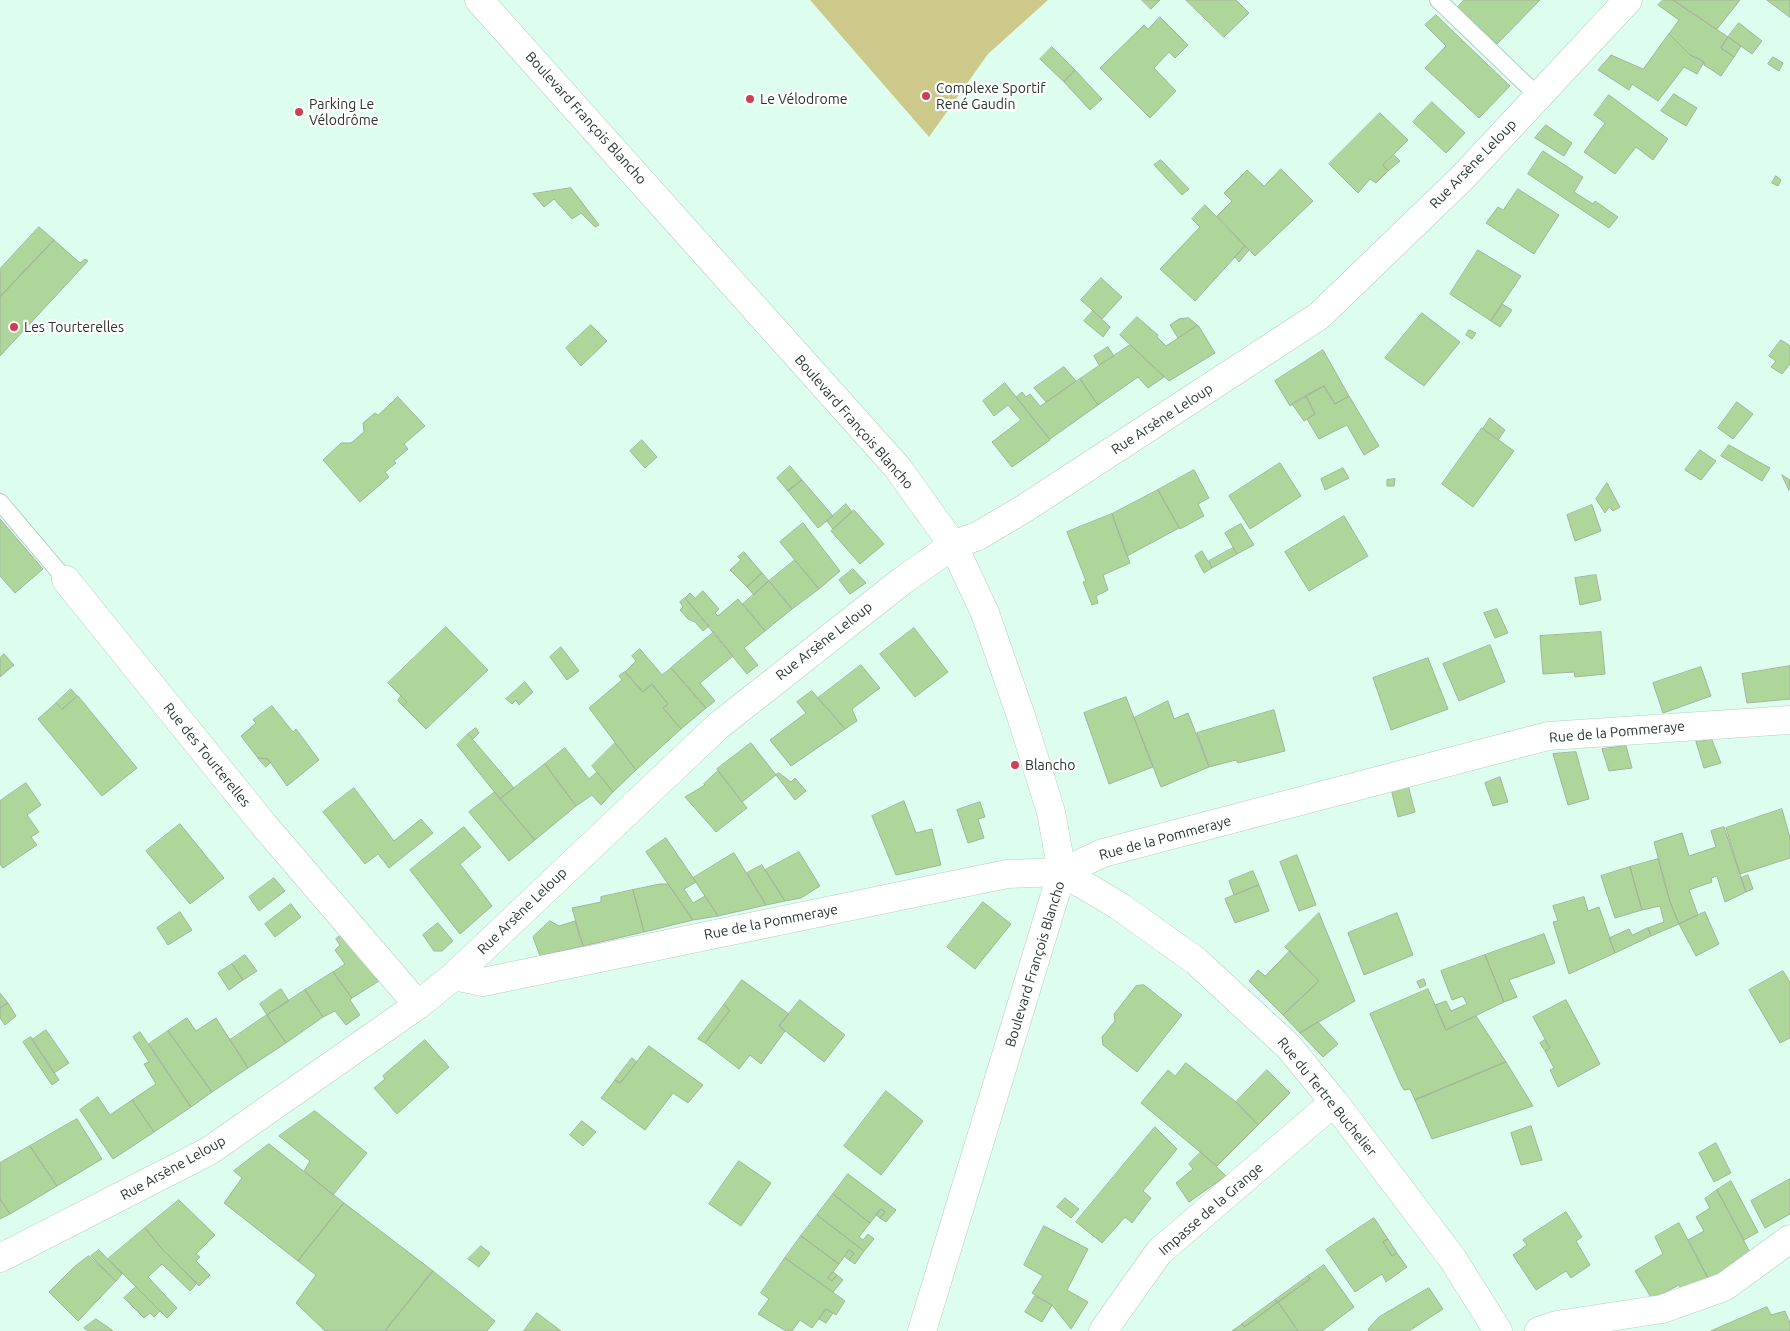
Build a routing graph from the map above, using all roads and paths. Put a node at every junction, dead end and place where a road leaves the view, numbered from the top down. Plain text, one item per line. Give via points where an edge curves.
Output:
1 (479, 0) edge
2 (1438, 0) edge
3 (1628, 0) edge
4 (1538, 96) junction
5 (0, 502) edge
6 (953, 545) junction
7 (66, 580) joint
8 (1784, 720) edge
9 (1062, 872) junction
10 (454, 976) junction
11 (418, 1005) junction
12 (1334, 1102) junction
13 (1790, 1240) edge
14 (0, 1258) edge
15 (922, 1331) edge
16 (1103, 1331) edge
17 (1498, 1331) edge
18 (1538, 1331) edge

1 - 6 street, Boulevard François Blancho via 897,467
2 - 4 lane
3 - 4 street, Rue Arsène Leloup
4 - 6 street, Rue Arsène Leloup via 1463,177 1319,316 1025,508 978,536
5 - 7 lane, Rue des Tourterelles
6 - 9 street, Boulevard François Blancho via 985,613 1005,668 1051,812
6 - 10 street, Rue Arsène Leloup via 894,586 718,726
7 - 11 street, Rue des Tourterelles via 257,816
8 - 9 street, Rue de la Pommeraye via 1548,736 1103,853
9 - 10 street, Rue de la Pommeraye via 1007,874 483,982
9 - 12 street, Rue du Tertre Buchelier via 1119,906 1196,961 1289,1047
9 - 15 street, Boulevard François Blancho
10 - 11 street, Rue Arsène Leloup
11 - 14 street, Rue Arsène Leloup via 210,1151
12 - 16 street, Impasse de la Grange via 1159,1252
12 - 17 street, Rue du Tertre Buchelier via 1452,1258
13 - 18 street via 1724,1287 1662,1310 1557,1325

